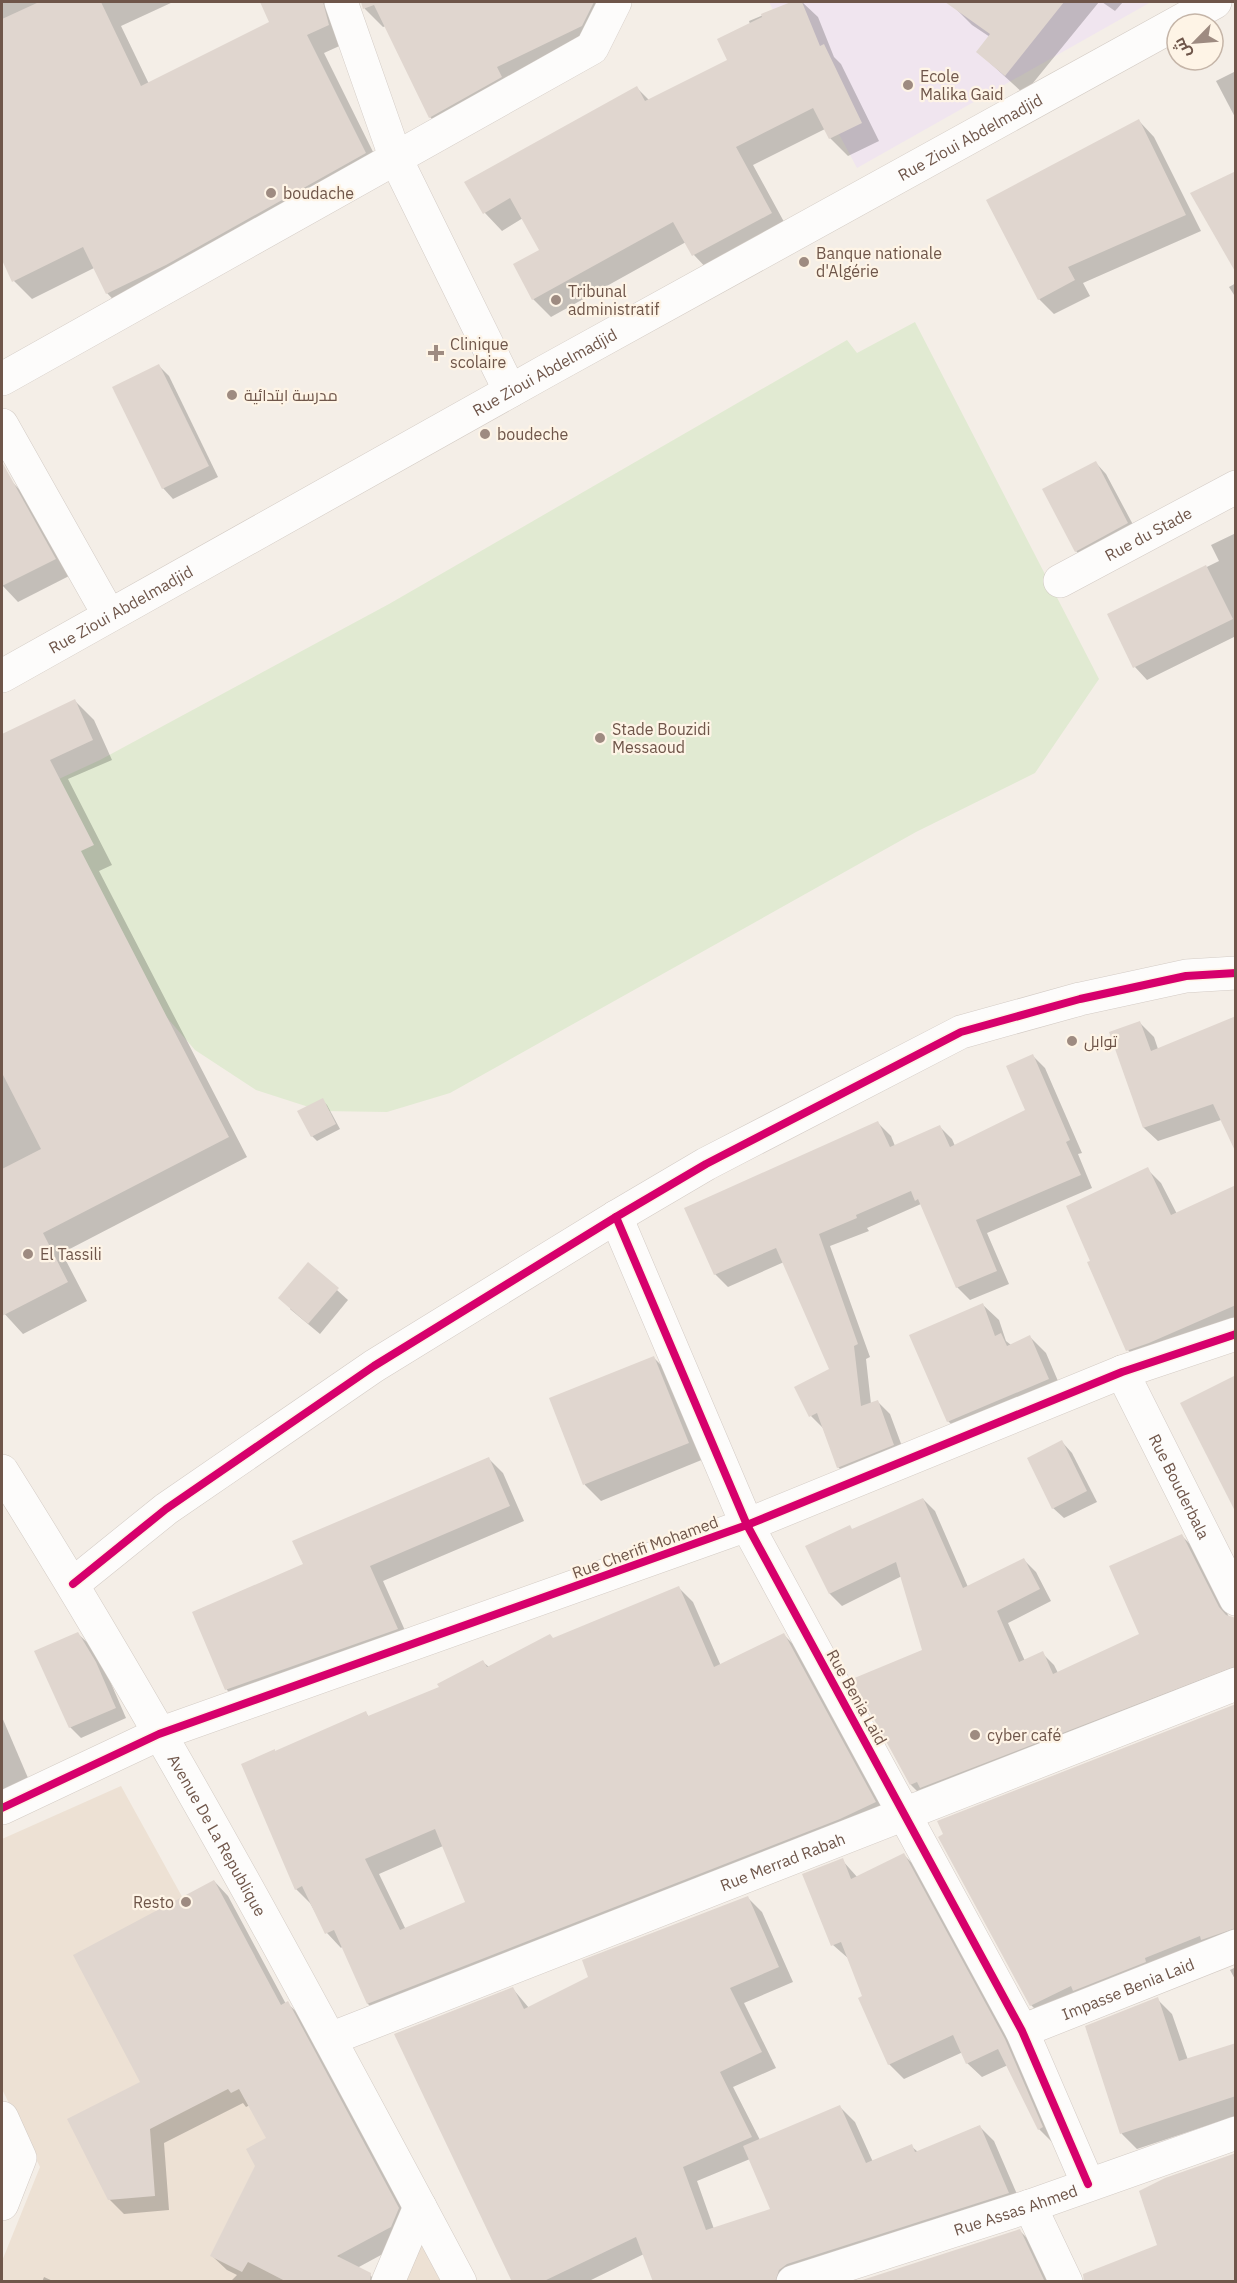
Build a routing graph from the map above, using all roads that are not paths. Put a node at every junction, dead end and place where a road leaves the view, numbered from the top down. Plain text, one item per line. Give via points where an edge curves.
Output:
1 (341, 2) edge
2 (615, 2) edge
3 (1215, 2) edge
4 (396, 159) junction
5 (2, 379) edge
6 (510, 391) junction
7 (2, 425) edge
8 (1236, 487) edge
9 (1060, 581) dead end
10 (109, 615) junction
11 (2, 676) edge
12 (1236, 973) edge
13 (615, 1217) junction
14 (1236, 1334) edge
15 (1122, 1372) junction
16 (2, 1471) edge
17 (747, 1525) junction
18 (73, 1584) junction
19 (1236, 1599) edge
20 (1236, 1684) edge
21 (159, 1734) junction
22 (2, 1808) edge
23 (905, 1813) junction
24 (1236, 1946) edge
25 (1022, 2031) junction
26 (330, 2039) junction
27 (2, 2118) edge
28 (1236, 2133) edge
29 (11, 2162) edge
30 (1088, 2184) junction
31 (2, 2204) edge
32 (1030, 2206) junction
33 (420, 2207) junction
34 (388, 2282) edge
35 (460, 2282) edge
36 (793, 2282) edge
37 (1066, 2282) edge

1 - 4 street
2 - 4 street via 592,48
3 - 6 street, Rue Zioui Abdelmadjid
4 - 5 street
4 - 6 street
6 - 10 street, Rue Zioui Abdelmadjid
7 - 10 street
8 - 9 street, Rue du Stade
10 - 11 street, Rue Zioui Abdelmadjid
12 - 13 street via 1185,976 1080,999 961,1032 706,1164
13 - 17 street, Rue Benia Laid
13 - 18 street via 374,1366 166,1509
14 - 15 street, Rue Cherifi Mohamed
15 - 17 street, Rue Cherifi Mohamed
15 - 19 street, Rue Bouderbala
16 - 18 street, Avenue De La Republique
17 - 21 street, Rue Cherifi Mohamed
17 - 23 street, Rue Benia Laid
18 - 21 street, Avenue De La Republique
20 - 23 street, Rue Merrad Rabah
21 - 22 street, Rue Cherifi Mohamed
21 - 26 street, Avenue De La Republique
23 - 25 street, Rue Benia Laid
23 - 26 street, Rue Merrad Rabah
24 - 25 street, Impasse Benia Laid
25 - 30 street, Rue Benia Laid
26 - 33 street, Avenue De La Republique
27 - 29 street
28 - 30 street, Rue Assas Ahmed
29 - 31 street
30 - 32 street, Rue Assas Ahmed
32 - 36 street, Rue Assas Ahmed
32 - 37 street
33 - 34 street
33 - 35 street, Avenue De La Republique

